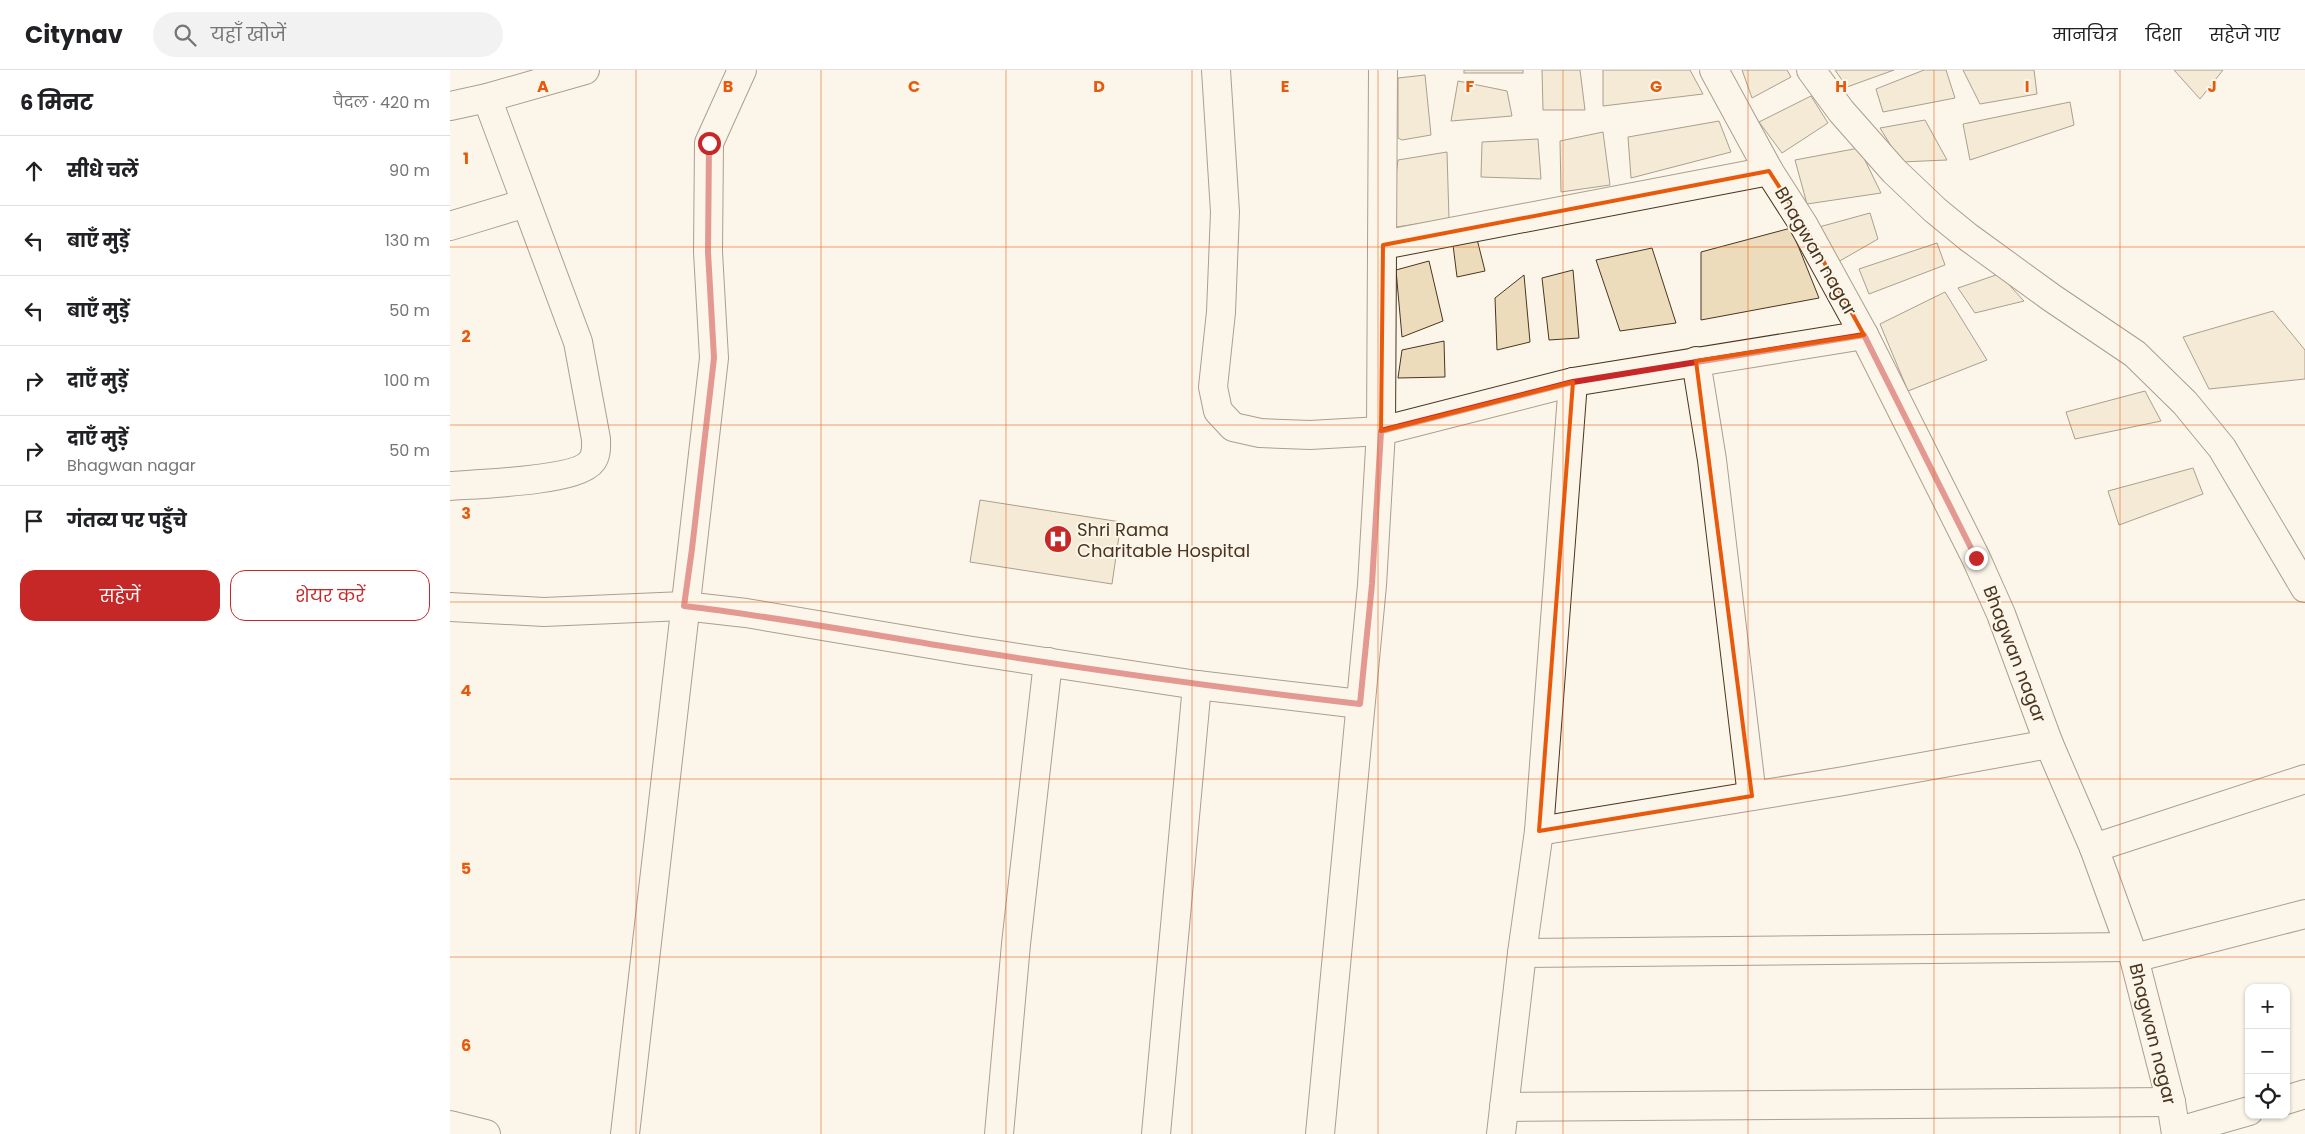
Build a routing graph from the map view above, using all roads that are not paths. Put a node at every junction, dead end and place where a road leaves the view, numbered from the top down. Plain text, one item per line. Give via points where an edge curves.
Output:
1 (585, 70) edge
2 (742, 70) edge
3 (1216, 70) edge
4 (1382, 70) edge
5 (1714, 70) edge
6 (1811, 70) edge
7 (487, 98) junction
8 (450, 106) edge
9 (1769, 172) junction
10 (526, 203) junction
11 (450, 226) edge
12 (1383, 245) junction
13 (1864, 335) junction
14 (1696, 361) junction
15 (1573, 382) junction
16 (1381, 431) junction
17 (450, 486) edge
18 (2297, 560) edge
19 (2305, 588) edge
20 (684, 606) junction
21 (450, 607) edge
22 (1048, 662) junction
23 (1197, 685) junction
24 (1360, 704) junction
25 (2050, 744) junction
26 (2305, 779) edge
27 (1752, 796) junction
28 (1539, 831) junction
29 (2094, 848) junction
30 (2305, 914) edge
31 (1522, 953) junction
32 (2132, 953) junction
33 (2305, 1094) edge
34 (2290, 1099) edge
35 (2171, 1102) junction
36 (1504, 1107) junction
37 (2245, 1112) edge
38 (450, 1125) edge
39 (2176, 1133) edge
40 (486, 1134) edge
41 (624, 1134) edge
42 (999, 1134) edge
43 (1156, 1134) edge
44 (1320, 1134) edge
45 (1501, 1134) edge

1 - 7 street
2 - 20 street via 709,143 708,252 714,358
3 - 16 street via 1225,212 1221,312 1213,387 1218,411 1233,427 1260,433 1310,435
4 - 12 street
5 - 9 street, Bhagwan nagar
6 - 18 street via 1841,111 1894,171 1935,210 2037,287 2135,354 2185,403 2222,448
7 - 8 street
7 - 10 street
9 - 12 street
9 - 13 street, Bhagwan nagar via 1804,224
10 - 11 street
10 - 17 street via 578,342 596,451 584,468 564,474
12 - 16 street
13 - 14 street
13 - 25 street, Bhagwan nagar via 2002,614
14 - 15 street
14 - 27 street via 1712,460
15 - 16 street
15 - 28 street
16 - 24 street via 1372,584
18 - 19 street
20 - 21 street via 544,612
20 - 22 street via 756,614
20 - 41 street
22 - 23 street
22 - 42 street via 1016,944
23 - 24 street
23 - 43 street
24 - 44 street
25 - 27 street
25 - 29 street, Bhagwan nagar
26 - 29 street
27 - 28 street
28 - 31 street
29 - 32 street, Bhagwan nagar
30 - 32 street
31 - 32 street
31 - 36 street
32 - 35 street, Bhagwan nagar
33 - 34 street
35 - 36 street
35 - 39 street, Bhagwan nagar
36 - 45 street
37 - 39 street
38 - 40 street

